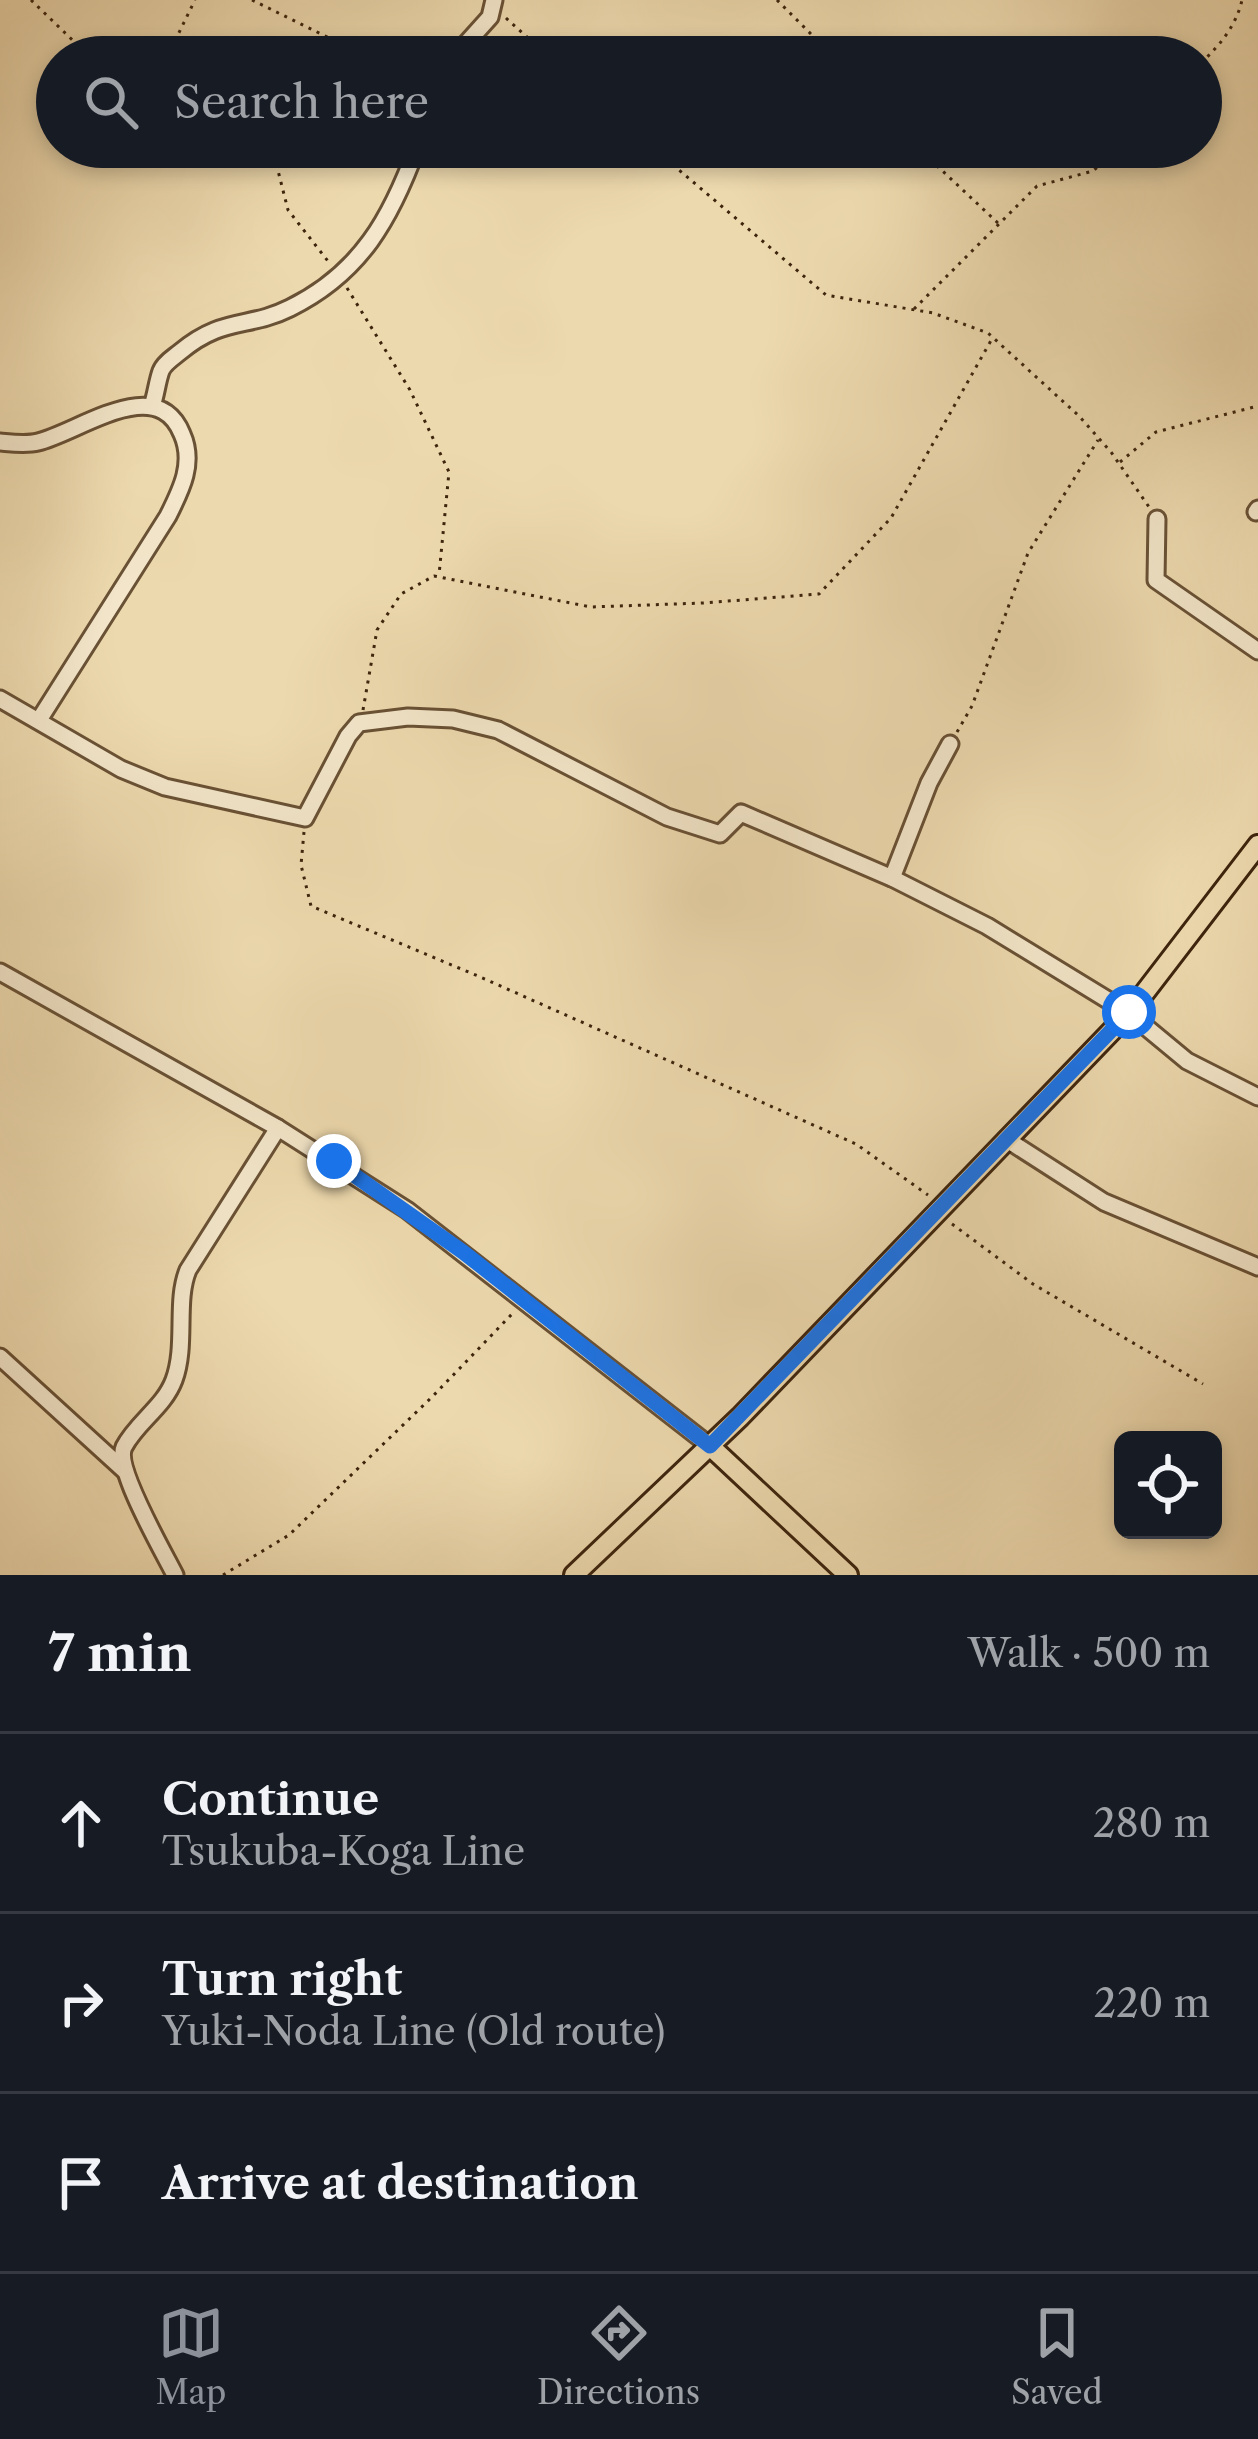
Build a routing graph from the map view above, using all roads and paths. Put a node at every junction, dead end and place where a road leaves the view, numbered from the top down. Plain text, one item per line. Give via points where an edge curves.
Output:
1 (31, 0) edge
2 (195, 0) edge
3 (252, 0) edge
4 (777, 0) edge
5 (1242, 0) edge
6 (493, 2) edge
7 (68, 36) edge
8 (177, 36) edge
9 (325, 36) edge
10 (473, 36) edge
11 (528, 36) edge
12 (814, 36) edge
13 (1222, 42) edge
14 (277, 168) edge
15 (410, 168) edge
16 (677, 168) edge
17 (939, 168) edge
18 (1096, 168) edge
19 (999, 224) junction
20 (339, 275) junction
21 (913, 310) junction
22 (993, 337) junction
23 (152, 406) junction
24 (1258, 406) edge
25 (1099, 438) junction
26 (0, 442) edge
27 (1119, 463) junction
28 (1157, 519) joint
29 (439, 577) junction
30 (1258, 651) edge
31 (0, 699) edge
32 (39, 720) junction
33 (359, 723) junction
34 (950, 744) joint
35 (305, 818) junction
36 (1258, 845) edge
37 (892, 878) junction
38 (0, 972) edge
39 (1129, 1012) junction
40 (1258, 1097) edge
41 (278, 1128) junction
42 (1006, 1139) junction
43 (940, 1209) junction
44 (1258, 1268) edge
45 (525, 1300) junction
46 (0, 1357) edge
47 (1203, 1384) dead end
48 (710, 1446) junction
49 (128, 1473) junction
50 (175, 1575) edge
51 (224, 1575) edge
52 (574, 1575) edge
53 (848, 1575) edge

1 - 7 path
2 - 8 path
3 - 9 path
4 - 12 path
5 - 13 path
6 - 10 street
6 - 11 path
14 - 20 path via 288,210
15 - 20 street via 380,231
16 - 21 path via 826,295
17 - 19 path
18 - 19 path via 1037,186
19 - 21 path
20 - 23 street via 285,311 212,328 162,367
20 - 29 path via 449,472
21 - 22 path
22 - 25 path
22 - 29 path via 891,518 819,594 591,607
23 - 26 street via 114,411 38,442
23 - 32 street via 183,435 184,484
24 - 27 path via 1156,432
25 - 27 path
25 - 34 path via 1028,553 972,706
27 - 28 path
28 - 30 street via 1156,580
29 - 33 path via 401,594 377,630
31 - 32 street
32 - 35 street via 165,788
33 - 35 street
33 - 37 street via 453,719 498,730 667,818 720,834 741,813
34 - 37 street
35 - 43 path via 301,865 311,906 856,1144
36 - 39 main road
37 - 39 street
38 - 41 street
39 - 40 street via 1187,1061
39 - 42 main road
41 - 45 street via 407,1210
41 - 49 street via 188,1270 174,1380 124,1447
42 - 43 main road
42 - 44 street via 1104,1202
43 - 47 path via 1033,1284
43 - 48 main road
45 - 48 street
45 - 51 path via 289,1535
46 - 49 street
48 - 52 main road
48 - 53 main road
49 - 50 street

